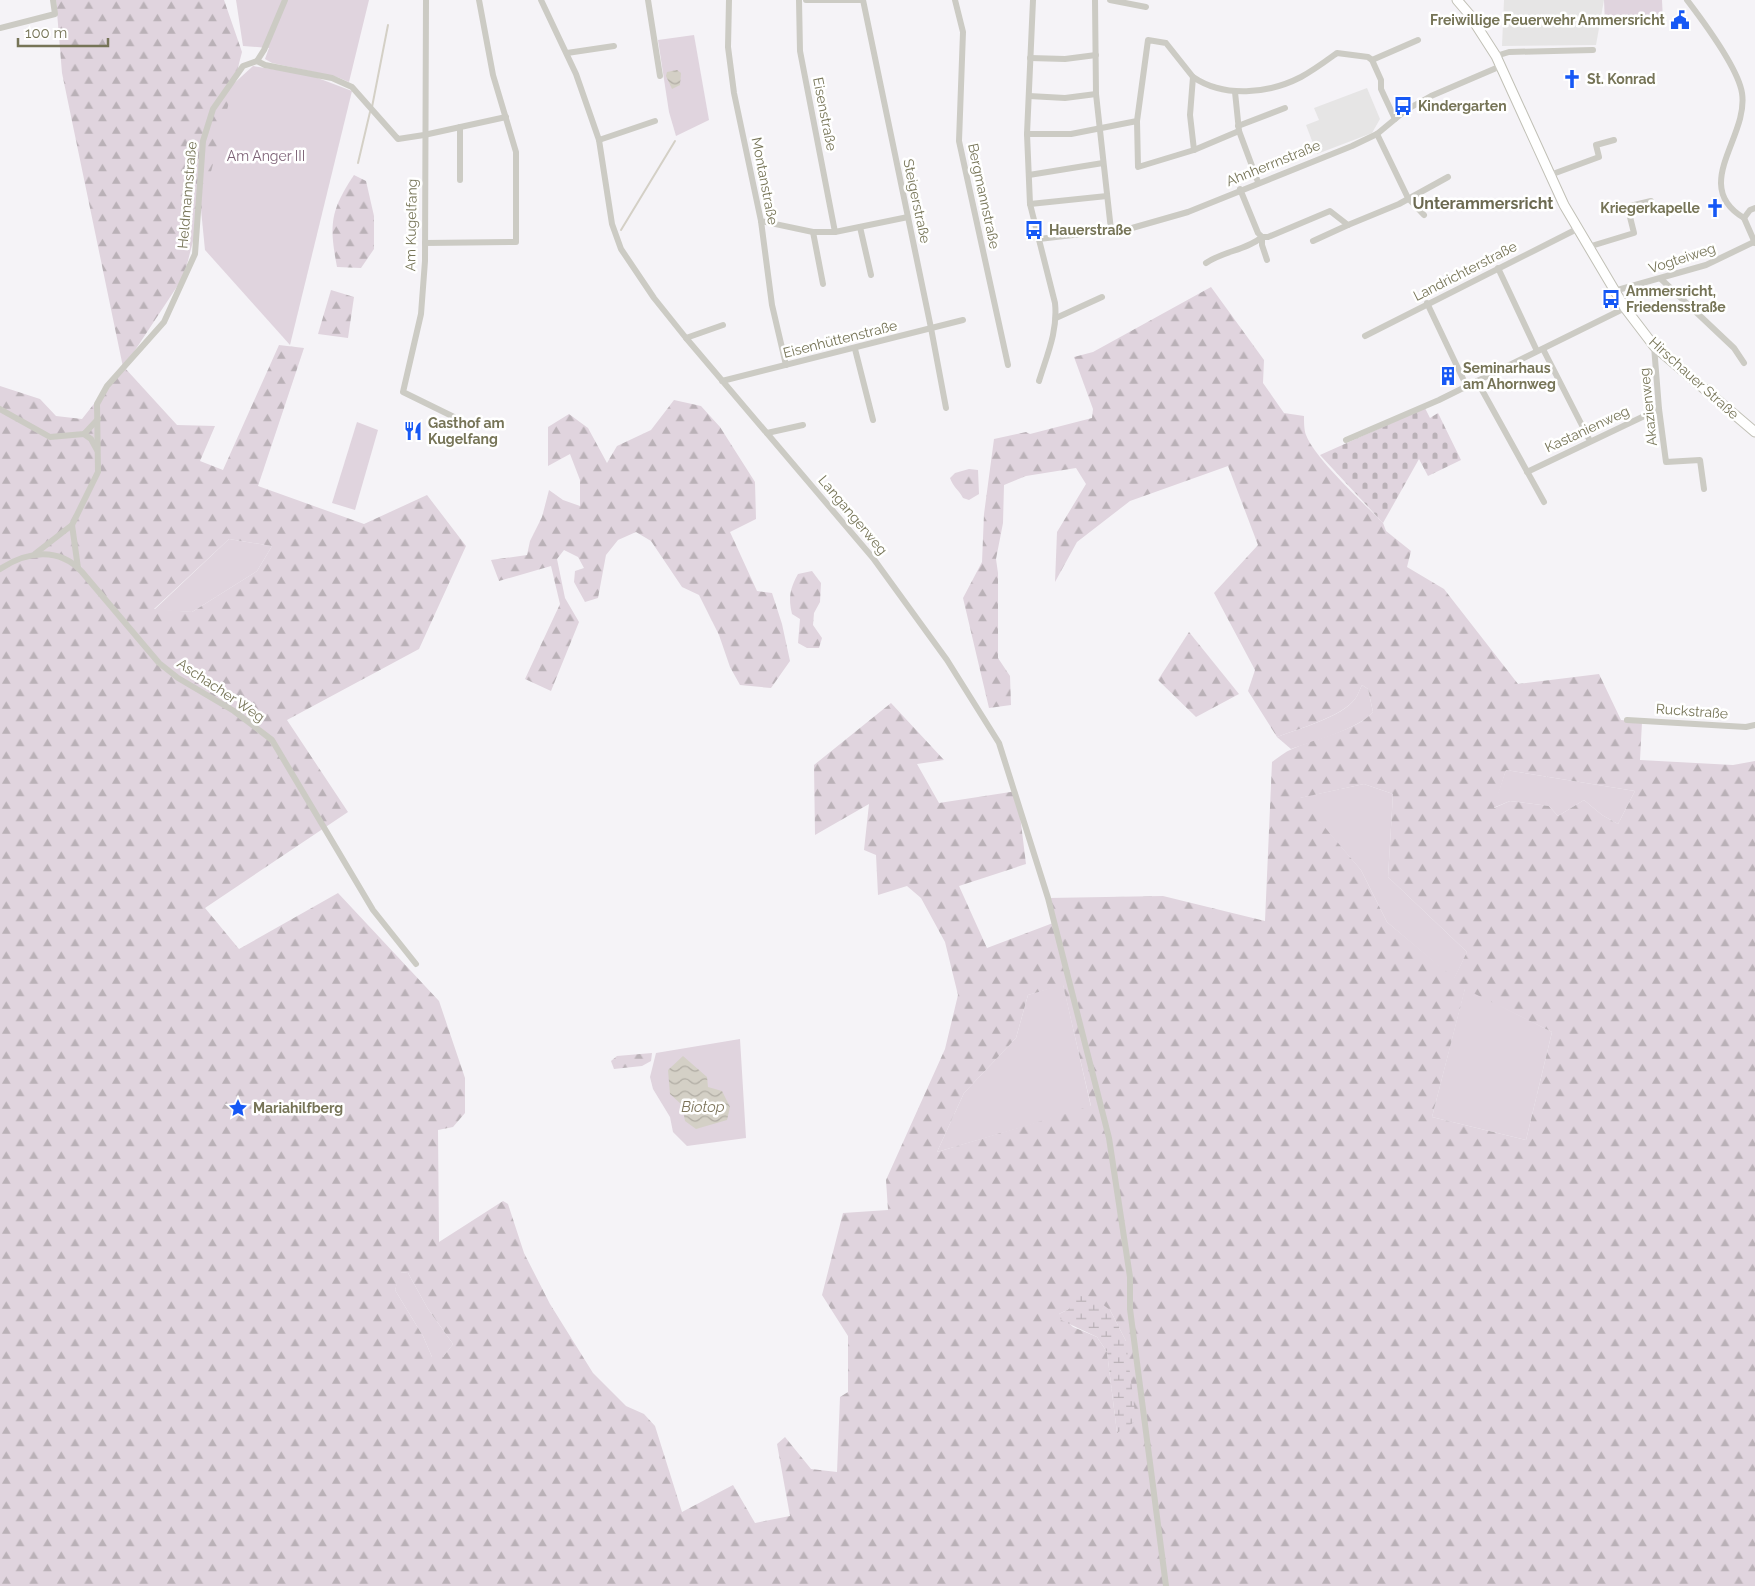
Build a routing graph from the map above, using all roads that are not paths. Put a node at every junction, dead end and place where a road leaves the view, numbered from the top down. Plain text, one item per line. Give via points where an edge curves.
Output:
1 (53, 0) edge
2 (285, 0) edge
3 (426, 0) edge
4 (479, 0) edge
5 (541, 0) edge
6 (648, 0) edge
7 (729, 0) edge
8 (799, 0) edge
9 (806, 0) edge
10 (819, 0) edge
11 (863, 0) edge
12 (955, 0) edge
13 (1033, 0) edge
14 (1095, 0) edge
15 (1110, 0) edge
16 (1457, 0) edge
17 (1687, 0) edge
18 (1146, 7) dead end
19 (0, 28) edge
20 (1418, 40) dead end
21 (614, 46) dead end
22 (1592, 50) dead end
23 (567, 53) junction
24 (1096, 55) junction
25 (1496, 56) junction
26 (1030, 58) junction
27 (1372, 60) junction
28 (257, 61) junction
29 (1501, 66) junction
30 (660, 76) dead end
31 (1193, 77) junction
32 (1235, 92) junction
33 (1096, 94) junction
34 (1029, 96) junction
35 (1285, 108) dead end
36 (506, 116) junction
37 (1395, 119) junction
38 (655, 120) dead end
39 (1137, 121) junction
40 (460, 127) junction
41 (1099, 128) junction
42 (1238, 129) junction
43 (1027, 134) junction
44 (1377, 134) junction
45 (424, 135) junction
46 (599, 140) junction
47 (1614, 140) dead end
48 (1194, 150) junction
49 (1104, 164) junction
50 (1029, 176) junction
51 (1550, 176) junction
52 (1448, 178) dead end
53 (460, 180) dead end
54 (1258, 182) junction
55 (1240, 189) junction
56 (1107, 196) junction
57 (1408, 198) junction
58 (1651, 200) dead end
59 (1030, 204) junction
60 (1755, 208) edge
61 (1424, 215) dead end
62 (908, 217) junction
63 (1744, 218) junction
64 (761, 221) junction
65 (1348, 225) junction
66 (860, 227) junction
67 (1577, 229) junction
68 (1111, 230) junction
69 (813, 232) junction
70 (835, 232) junction
71 (1262, 237) junction
72 (1039, 239) junction
73 (1313, 241) dead end
74 (425, 243) junction
75 (1755, 243) edge
76 (1588, 247) junction
77 (1268, 260) dead end
78 (1206, 263) dead end
79 (1498, 268) junction
80 (871, 275) dead end
81 (1662, 279) junction
82 (823, 284) dead end
83 (1614, 291) junction
84 (1102, 296) dead end
85 (1427, 303) junction
86 (1625, 308) junction
87 (1056, 318) junction
88 (963, 320) dead end
89 (723, 325) dead end
90 (931, 328) junction
91 (1364, 336) dead end
92 (686, 338) junction
93 (1654, 346) junction
94 (855, 349) junction
95 (1540, 350) junction
96 (1744, 363) dead end
97 (786, 365) junction
98 (1008, 365) dead end
99 (722, 381) junction
100 (1038, 381) dead end
101 (1477, 381) junction
102 (1466, 385) junction
103 (946, 408) dead end
104 (1659, 409) junction
105 (0, 410) edge
106 (454, 417) dead end
107 (98, 419) junction
108 (873, 420) dead end
109 (802, 425) dead end
110 (1755, 432) edge
111 (767, 433) junction
112 (84, 434) junction
113 (1346, 440) dead end
114 (1590, 441) junction
115 (98, 451) junction
116 (1527, 472) junction
117 (1704, 489) dead end
118 (1544, 502) dead end
119 (72, 525) junction
120 (36, 553) junction
121 (78, 568) junction
122 (0, 569) edge
123 (1627, 720) dead end
124 (1755, 725) edge
125 (416, 964) dead end
126 (1166, 1586) edge

1 - 19 street via 55,14
2 - 28 street, Heldmannstraße
3 - 45 street, Am Kugelfang
4 - 36 street via 493,75
5 - 23 street, Langangerweg
6 - 30 street
7 - 64 street, Montanstraße via 728,46 733,84
8 - 70 street, Eisenstraße via 800,51
9 - 10 street
10 - 11 street
11 - 62 street, Steigerstraße
12 - 98 street, Bergmannstraße via 963,32 959,141
13 - 26 street
14 - 24 street
15 - 18 street
16 - 25 street, Hirschauer Straße via 1475,21
17 - 63 street via 1709,29 1742,92 1741,115 1720,176 1720,191 1731,211
20 - 27 street
21 - 23 street
22 - 25 street via 1509,52
23 - 46 street, Langangerweg
24 - 26 street via 1065,59
24 - 33 street
25 - 29 street, Hirschauer Straße
26 - 34 street
27 - 32 street via 1337,53 1301,77 1268,89
27 - 37 street
28 - 45 street via 332,78 352,87 398,139
28 - 107 street, Heldmannstraße via 243,66 213,109 203,141 195,254 164,322 107,386 97,404
29 - 37 street, Ahnherrnstraße via 1432,96
29 - 51 street, Hirschauer Straße
31 - 32 street via 1205,85
31 - 39 street via 1166,43 1148,40
31 - 48 street via 1190,114
32 - 42 street
33 - 34 street via 1065,98
33 - 41 street
34 - 43 street
35 - 42 street
36 - 40 street
36 - 74 street via 516,152 516,242
37 - 44 street, Ahnherrnstraße
38 - 46 street
39 - 41 street
39 - 48 street via 1138,167
40 - 45 street
40 - 53 street
41 - 43 street via 1071,134
41 - 49 street
42 - 48 street
42 - 54 street
43 - 50 street
44 - 54 street, Ahnherrnstraße
44 - 57 street
45 - 74 street, Am Kugelfang
46 - 92 street, Langangerweg via 612,224 621,249
47 - 51 street via 1596,145 1599,157
49 - 50 street
49 - 56 street
50 - 59 street
51 - 67 street, Hirschauer Straße
52 - 57 street
54 - 55 street, Ahnherrnstraße
55 - 68 street, Ahnherrnstraße via 1188,212 1132,228
55 - 71 street
56 - 59 street
56 - 68 street
57 - 61 street
57 - 65 street
58 - 76 street via 1628,209 1634,233
59 - 72 street
60 - 63 street
62 - 66 street
62 - 90 street, Steigerstraße
63 - 75 street
64 - 69 street
64 - 97 street, Montanstraße via 772,305
65 - 71 street via 1330,210
65 - 73 street
66 - 70 street
66 - 80 street
67 - 76 street, Hirschauer Straße
67 - 79 street, Landrichterstraße
68 - 72 street, Ahnherrnstraße
69 - 70 street
69 - 82 street
71 - 77 street
71 - 78 street
72 - 87 street
74 - 106 street, Am Kugelfang via 421,314 403,392
75 - 81 street, Vogteiweg via 1725,258
76 - 83 street, Hirschauer Straße
79 - 85 street, Landrichterstraße
79 - 95 street
81 - 83 street, Vogteiweg
81 - 96 street via 1734,348
83 - 86 street, Hirschauer Straße
84 - 87 street
85 - 91 street, Landrichterstraße
85 - 102 street
86 - 93 street, Hirschauer Straße
86 - 95 street
87 - 100 street
88 - 90 street, Eisenhüttenstraße
89 - 92 street
90 - 94 street, Eisenhüttenstraße
90 - 103 street, Steigerstraße
92 - 99 street, Langangerweg
93 - 104 street, Akazienweg
93 - 110 street, Hirschauer Straße
94 - 97 street, Eisenhüttenstraße
94 - 108 street
95 - 101 street
95 - 114 street
97 - 99 street, Eisenhüttenstraße
99 - 111 street, Langangerweg
101 - 102 street
101 - 116 street
102 - 113 street
104 - 114 street, Kastanienweg
104 - 117 street, Akazienweg via 1666,462 1700,460
105 - 112 street via 50,437
107 - 112 street
107 - 115 street, Heldmannstraße
109 - 111 street
111 - 126 street, Langangerweg via 917,615 999,743 1040,869 1109,1138 1130,1277 1130,1309
112 - 115 street
114 - 116 street, Kastanienweg
115 - 119 street, Heldmannstraße via 98,472
116 - 118 street
119 - 120 street
119 - 121 street
120 - 121 street, Aschacher Weg via 54,555
120 - 122 street
121 - 125 street, Aschacher Weg via 159,663 234,711 272,740 373,910
123 - 124 street, Ruckstraße

